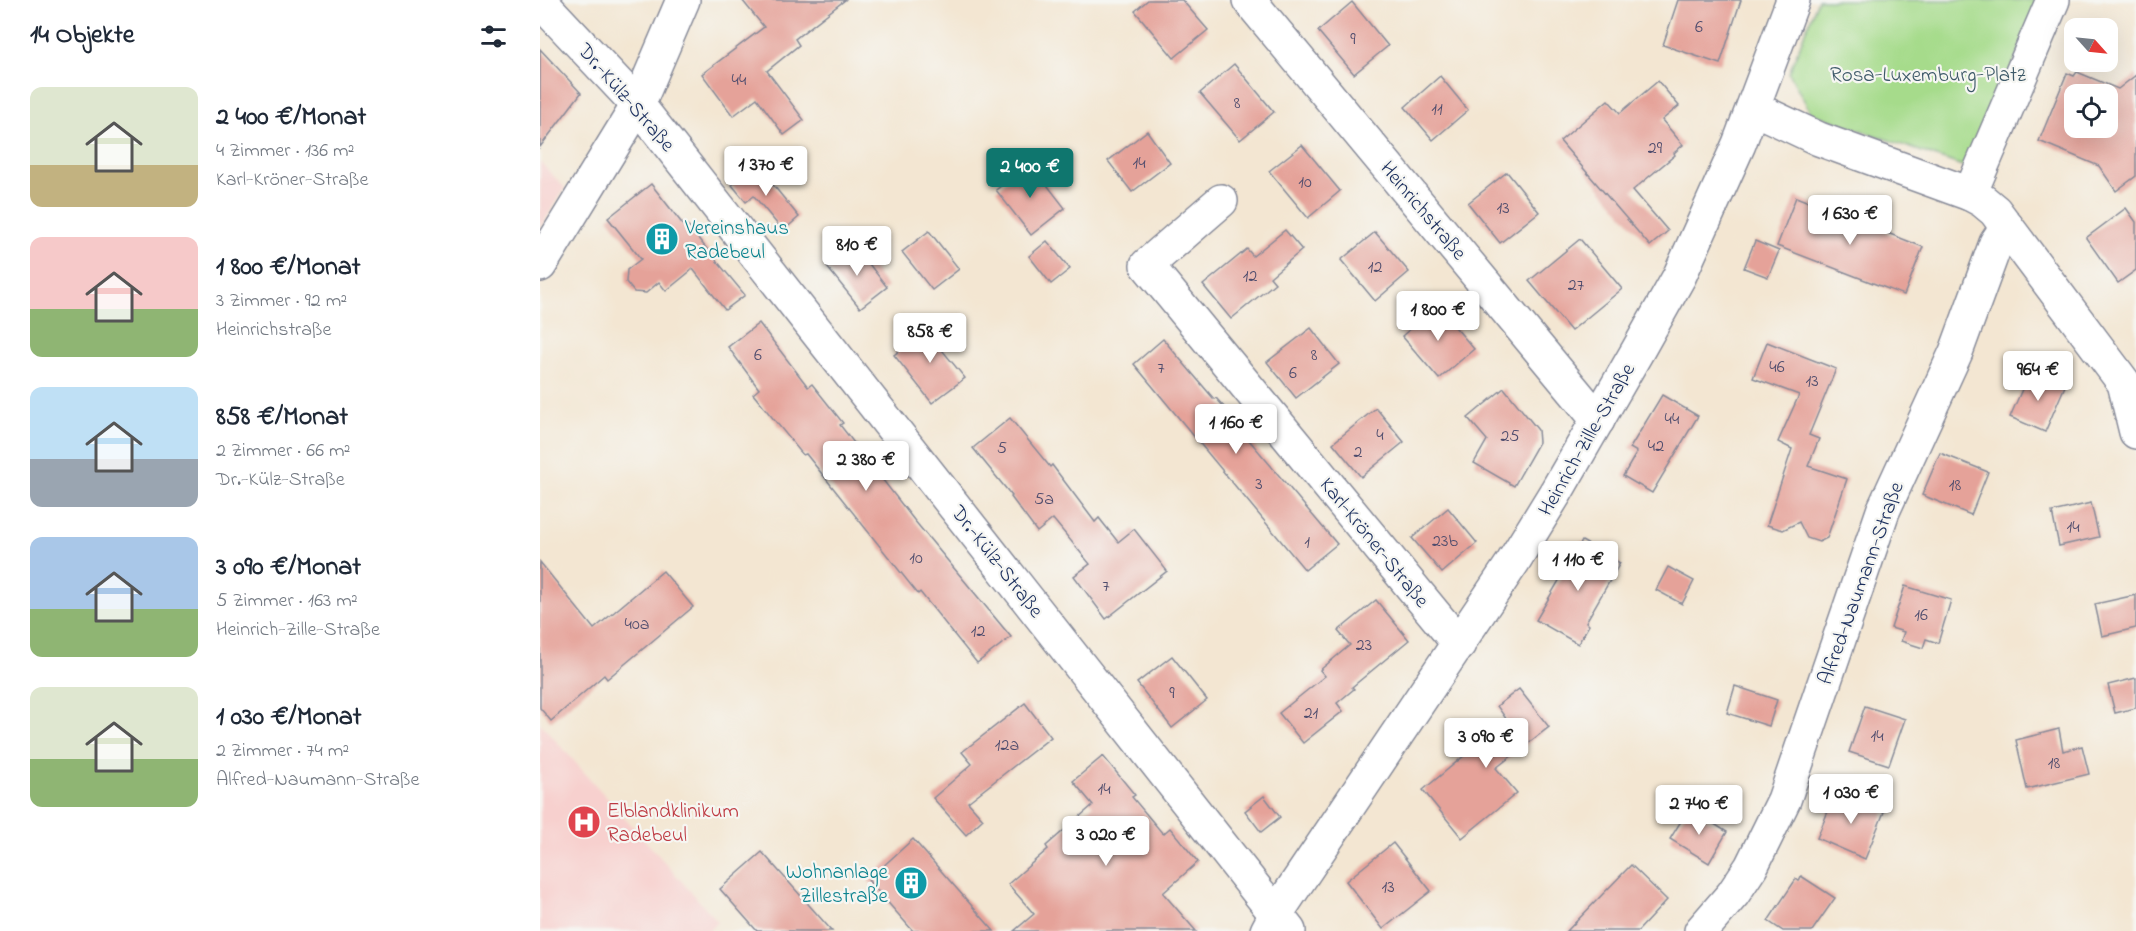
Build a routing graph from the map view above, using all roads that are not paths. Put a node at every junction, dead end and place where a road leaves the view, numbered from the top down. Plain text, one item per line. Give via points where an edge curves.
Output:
1 (683, 0) edge
2 (1249, 0) edge
3 (1793, 0) edge
4 (2053, 0) edge
5 (540, 1) edge
6 (638, 105) junction
7 (1753, 108) junction
8 (1970, 194) junction
9 (1221, 201) dead end
10 (2007, 227) junction
11 (540, 265) edge
12 (1598, 420) junction
13 (2136, 432) edge
14 (1459, 644) junction
15 (1278, 925) edge
16 (1701, 931) edge

1 - 6 street
2 - 12 street, Heinrichstraße
3 - 7 street
4 - 8 street
5 - 6 street, Dr.-Külz-Straße
6 - 11 street
6 - 15 street, Dr.-Külz-Straße
7 - 8 street via 1820,139
7 - 12 street, Heinrich-Zille-Straße via 1679,277
8 - 10 street via 1995,211
9 - 14 street, Karl-Kröner-Straße via 1147,264
10 - 13 street via 2124,383
10 - 16 street, Alfred-Naumann-Straße via 1996,243 1956,352 1883,511 1784,800 1751,867
12 - 14 street, Heinrich-Zille-Straße
14 - 15 street, Heinrich-Zille-Straße

